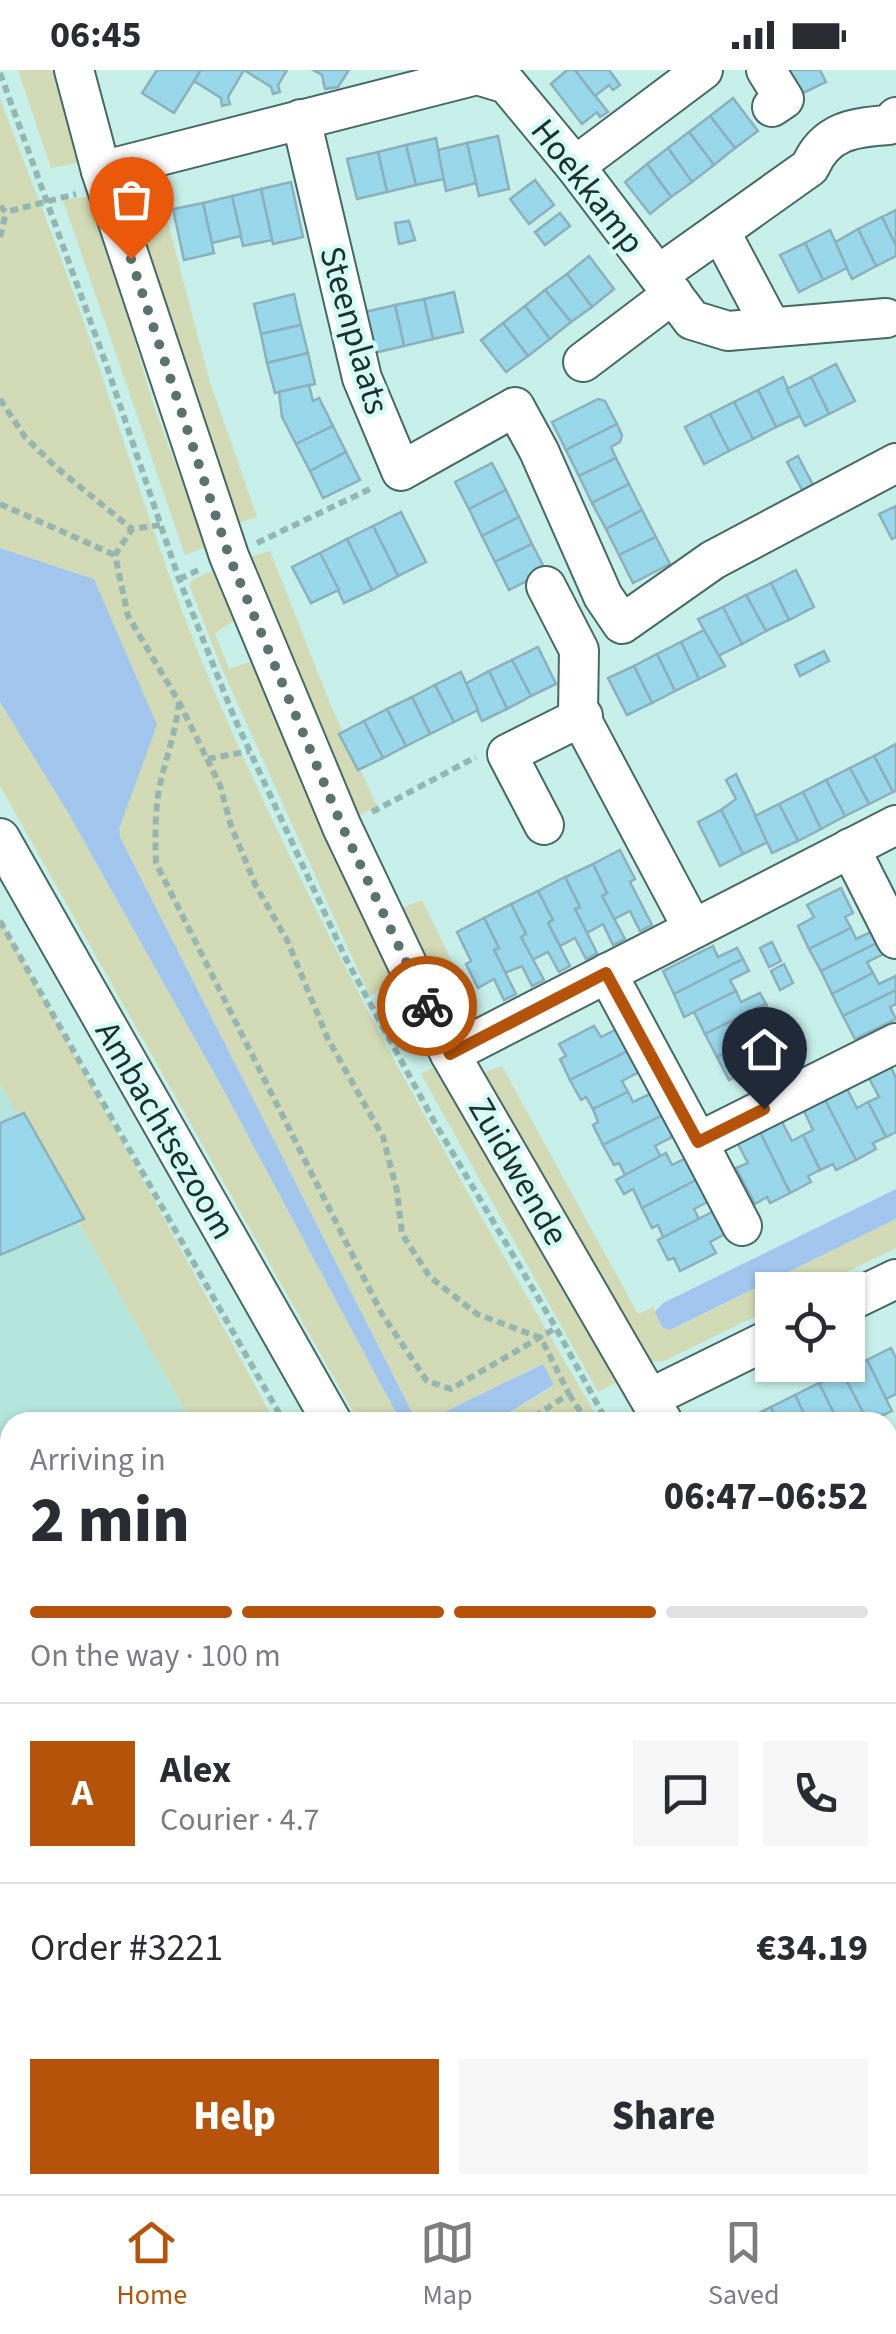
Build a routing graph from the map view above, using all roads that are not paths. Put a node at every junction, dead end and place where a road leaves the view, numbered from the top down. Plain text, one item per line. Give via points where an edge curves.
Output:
1 (74, 70) edge
2 (703, 70) edge
3 (766, 70) edge
4 (394, 82) edge
5 (772, 108) dead end
6 (301, 118) junction
7 (894, 122) edge
8 (575, 166) junction
9 (102, 171) junction
10 (720, 231) junction
11 (666, 285) junction
12 (893, 323) edge
13 (771, 327) junction
14 (583, 362) dead end
15 (896, 463) edge
16 (546, 586) dead end
17 (622, 624) junction
18 (579, 650) junction
19 (583, 716) junction
20 (544, 825) dead end
21 (896, 825) edge
22 (0, 838) edge
23 (850, 848) junction
24 (693, 929) junction
25 (896, 940) edge
26 (606, 973) junction
27 (896, 1043) edge
28 (450, 1054) junction
29 (698, 1142) junction
30 (742, 1226) dead end
31 (896, 1279) edge
32 (865, 1294) edge
33 (755, 1349) edge
34 (656, 1410) edge
35 (326, 1412) edge

1 - 9 street, Zuidwende
2 - 8 street
3 - 5 street via 784,99
4 - 6 street, Hoekkamp
4 - 8 street, Hoekkamp via 477,74 507,84
6 - 9 street, Hoekkamp
6 - 17 street, Steenplaats via 362,378 400,471 515,408
7 - 10 street via 853,127 817,149 810,167
8 - 11 street, Hoekkamp
9 - 28 street, Zuidwende via 229,556 342,826
10 - 11 street
10 - 13 street
11 - 13 street, Hoekkamp via 692,320 728,330
11 - 14 street
12 - 13 street, Hoekkamp
15 - 17 street via 713,560
16 - 18 street
17 - 18 street
18 - 19 street
19 - 20 street via 507,754
19 - 24 street
21 - 23 street
22 - 35 street, Ambachtsezoom
23 - 24 street
23 - 25 street
24 - 26 street
26 - 28 street
26 - 29 street
27 - 29 street
28 - 34 street, Zuidwende
29 - 30 street
31 - 32 street
33 - 34 street

